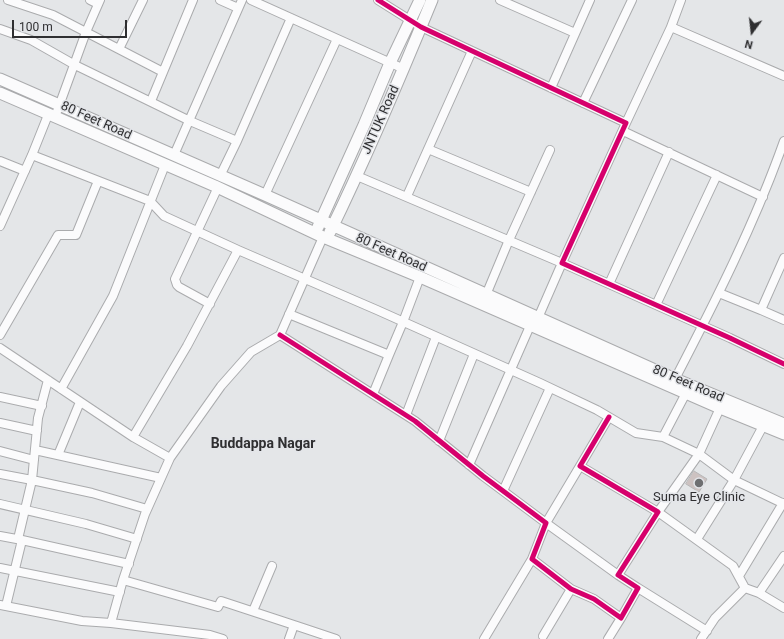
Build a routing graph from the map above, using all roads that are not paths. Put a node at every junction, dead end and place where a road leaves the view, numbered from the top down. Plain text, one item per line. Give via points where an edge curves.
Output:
1 (8, 0) edge
2 (90, 0) edge
3 (143, 0) edge
4 (193, 0) edge
5 (220, 0) edge
6 (242, 0) edge
7 (251, 0) edge
8 (378, 0) edge
9 (420, 0) edge
10 (432, 0) edge
11 (502, 0) edge
12 (590, 0) edge
13 (632, 0) edge
14 (681, 0) edge
15 (99, 2) edge
16 (238, 8) junction
17 (291, 18) junction
18 (411, 21) junction
19 (421, 27) junction
20 (671, 27) junction
21 (0, 29) edge
22 (86, 32) junction
23 (576, 33) junction
24 (337, 39) junction
25 (119, 48) junction
26 (472, 51) junction
27 (390, 63) junction
28 (75, 65) junction
29 (404, 69) junction
30 (163, 72) junction
31 (784, 76) edge
32 (0, 79) edge
33 (551, 88) junction
34 (0, 94) edge
35 (151, 101) junction
36 (583, 103) junction
37 (60, 105) junction
38 (52, 116) junction
39 (190, 121) junction
40 (626, 123) junction
41 (622, 131) junction
42 (238, 141) junction
43 (784, 141) edge
44 (428, 149) junction
45 (550, 150) dead end
46 (669, 152) junction
47 (32, 155) junction
48 (174, 155) junction
49 (0, 161) edge
50 (165, 165) junction
51 (25, 171) junction
52 (717, 174) junction
53 (220, 176) junction
54 (357, 176) junction
55 (98, 181) junction
56 (218, 188) junction
57 (531, 192) junction
58 (265, 195) junction
59 (407, 196) junction
60 (763, 196) junction
61 (150, 201) junction
62 (321, 221) junction
63 (0, 226) edge
64 (333, 226) junction
65 (198, 231) junction
66 (322, 236) junction
67 (509, 240) junction
68 (238, 250) junction
69 (784, 258) edge
70 (562, 263) junction
71 (420, 277) junction
72 (304, 279) junction
73 (609, 284) junction
74 (719, 293) junction
75 (486, 295) junction
76 (210, 304) junction
77 (656, 306) junction
78 (761, 310) junction
79 (289, 314) junction
80 (784, 320) edge
81 (403, 322) junction
82 (534, 322) junction
83 (702, 327) junction
84 (0, 335) edge
85 (280, 335) junction
86 (436, 338) junction
87 (0, 348) edge
88 (474, 354) junction
89 (389, 355) junction
90 (784, 364) edge
91 (511, 371) junction
92 (675, 379) junction
93 (48, 380) junction
94 (61, 388) junction
95 (550, 388) junction
96 (686, 393) junction
97 (373, 394) junction
98 (0, 397) edge
99 (80, 402) junction
100 (42, 406) junction
101 (720, 408) junction
102 (406, 415) junction
103 (609, 417) junction
104 (0, 423) edge
105 (784, 424) edge
106 (763, 426) junction
107 (37, 431) junction
108 (784, 434) edge
109 (133, 437) junction
110 (663, 437) junction
111 (439, 441) junction
112 (35, 450) junction
113 (0, 451) edge
114 (699, 454) junction
115 (58, 456) junction
116 (170, 458) junction
117 (34, 460) junction
118 (469, 465) junction
119 (580, 466) junction
120 (0, 474) edge
121 (161, 478) junction
122 (32, 480) junction
123 (734, 480) junction
124 (503, 491) junction
125 (0, 504) edge
126 (783, 504) edge
127 (147, 509) junction
128 (25, 510) junction
129 (658, 512) junction
130 (546, 523) junction
131 (0, 536) edge
132 (137, 538) junction
133 (697, 539) junction
134 (20, 540) junction
135 (784, 556) edge
136 (532, 559) junction
137 (129, 564) junction
138 (272, 566) dead end
139 (0, 568) edge
140 (14, 571) junction
141 (618, 575) junction
142 (739, 576) junction
143 (123, 580) junction
144 (638, 588) junction
145 (746, 588) junction
146 (571, 589) junction
147 (120, 592) junction
148 (759, 593) junction
149 (3, 606) edge
150 (784, 608) edge
151 (253, 611) junction
152 (622, 618) junction
153 (111, 623) junction
154 (294, 625) junction
155 (172, 630) junction
156 (707, 631) junction
157 (545, 638) edge
158 (170, 639) edge
159 (223, 639) edge
160 (289, 639) edge
161 (336, 639) edge
162 (484, 639) edge
163 (608, 639) edge
164 (702, 639) edge

1 - 22 street via 53,15
2 - 15 street
3 - 25 street
4 - 30 street
5 - 16 street
6 - 16 street
7 - 17 street
8 - 18 street
9 - 18 main road, JNTUK Road
10 - 19 main road, JNTUK Road
11 - 23 street
12 - 23 street
13 - 36 street
14 - 20 street
15 - 22 street
16 - 39 street
17 - 24 street
17 - 42 street
18 - 19 street
18 - 27 main road, JNTUK Road
19 - 26 street
19 - 29 main road, JNTUK Road
20 - 31 street
20 - 40 street
21 - 28 street via 31,40
22 - 25 street
22 - 28 street
23 - 33 street
24 - 27 street
24 - 58 street
25 - 30 street
26 - 33 street
26 - 44 street
27 - 29 street
27 - 62 main road, JNTUK Road
28 - 35 street
28 - 37 street
29 - 54 main road, JNTUK Road
30 - 35 street
32 - 37 main road, 80 Feet Road
33 - 36 street
34 - 38 main road, 80 Feet Road
35 - 39 street
36 - 40 street
37 - 38 street
37 - 48 main road, 80 Feet Road
38 - 47 street
38 - 50 main road, 80 Feet Road
39 - 42 street
39 - 48 street
40 - 41 street
41 - 46 street
41 - 70 street
42 - 53 street
43 - 60 street
44 - 57 street
44 - 59 street
45 - 57 street
46 - 52 street
46 - 73 street
47 - 51 street
47 - 55 street
48 - 53 main road, 80 Feet Road
49 - 51 street
50 - 56 main road, 80 Feet Road
50 - 61 street
51 - 63 street
52 - 60 street
52 - 77 street
53 - 58 main road, 80 Feet Road
54 - 59 street
54 - 64 main road, JNTUK Road
55 - 61 street
55 - 84 street via 76,235 58,236
56 - 65 street
56 - 66 main road, 80 Feet Road
57 - 67 street
58 - 62 main road, 80 Feet Road
59 - 67 street
60 - 74 street
61 - 65 street via 164,216
61 - 94 street via 113,296
62 - 64 main road, 80 Feet Road
62 - 66 main road, JNTUK Road
64 - 66 main road, JNTUK Road
64 - 75 main road, 80 Feet Road
65 - 68 street
65 - 76 street via 175,282 179,287
66 - 71 main road, 80 Feet Road
66 - 72 street
67 - 70 street
67 - 75 street
68 - 72 street
68 - 76 street
69 - 78 street
70 - 73 street
70 - 82 street
71 - 81 street
71 - 82 main road, 80 Feet Road
72 - 79 street
72 - 81 street
73 - 77 street
74 - 78 street
74 - 83 street
75 - 82 main road, 80 Feet Road
76 - 109 street
77 - 83 street
78 - 80 street
79 - 85 street
79 - 89 street
81 - 86 street
81 - 89 street
82 - 91 street
82 - 92 main road, 80 Feet Road
82 - 96 main road, 80 Feet Road
83 - 90 street
83 - 92 street
85 - 97 street
85 - 116 street via 251,352 221,386
86 - 88 street
86 - 102 street
87 - 93 street
88 - 91 street
88 - 111 street
89 - 97 street
91 - 95 street
91 - 118 street
92 - 105 main road, 80 Feet Road
93 - 94 street
93 - 100 street
94 - 99 street
95 - 103 street
95 - 124 street
96 - 101 main road, 80 Feet Road
96 - 110 street
97 - 102 street
98 - 100 street
99 - 109 street
99 - 115 street
100 - 107 street
101 - 106 main road, 80 Feet Road
101 - 114 street
102 - 111 street
103 - 110 street via 636,433
103 - 119 street
104 - 107 street
106 - 108 main road, 80 Feet Road
106 - 123 street
107 - 112 street
109 - 116 street
110 - 114 street
111 - 118 street
112 - 115 street
112 - 117 street
113 - 117 street
114 - 123 street
114 - 129 street
115 - 121 street
116 - 121 street
117 - 122 street
118 - 124 street
119 - 129 street
119 - 130 street
120 - 122 street
121 - 127 street
122 - 127 street via 92,493
122 - 128 street
123 - 126 street
123 - 133 street
124 - 130 street
125 - 128 street
126 - 142 street
127 - 132 street
128 - 132 street
128 - 134 street
129 - 133 street
129 - 141 street
130 - 136 street
130 - 141 street
131 - 134 street
132 - 137 street
133 - 142 street via 733,566
134 - 137 street
134 - 140 street
135 - 148 street
136 - 146 street
136 - 162 street
137 - 143 street
138 - 151 street
139 - 140 street
140 - 147 street
140 - 149 street
141 - 144 street
142 - 145 street
143 - 147 street
143 - 151 street via 218,607 221,601
144 - 152 street
144 - 156 street
145 - 148 street
145 - 156 street via 715,618
146 - 152 street via 594,599
146 - 157 street
147 - 153 street
148 - 150 street
149 - 153 street via 82,621
151 - 154 street
152 - 163 street
153 - 155 street
154 - 160 street
154 - 161 street
155 - 158 street
155 - 159 street via 210,634
156 - 164 street

